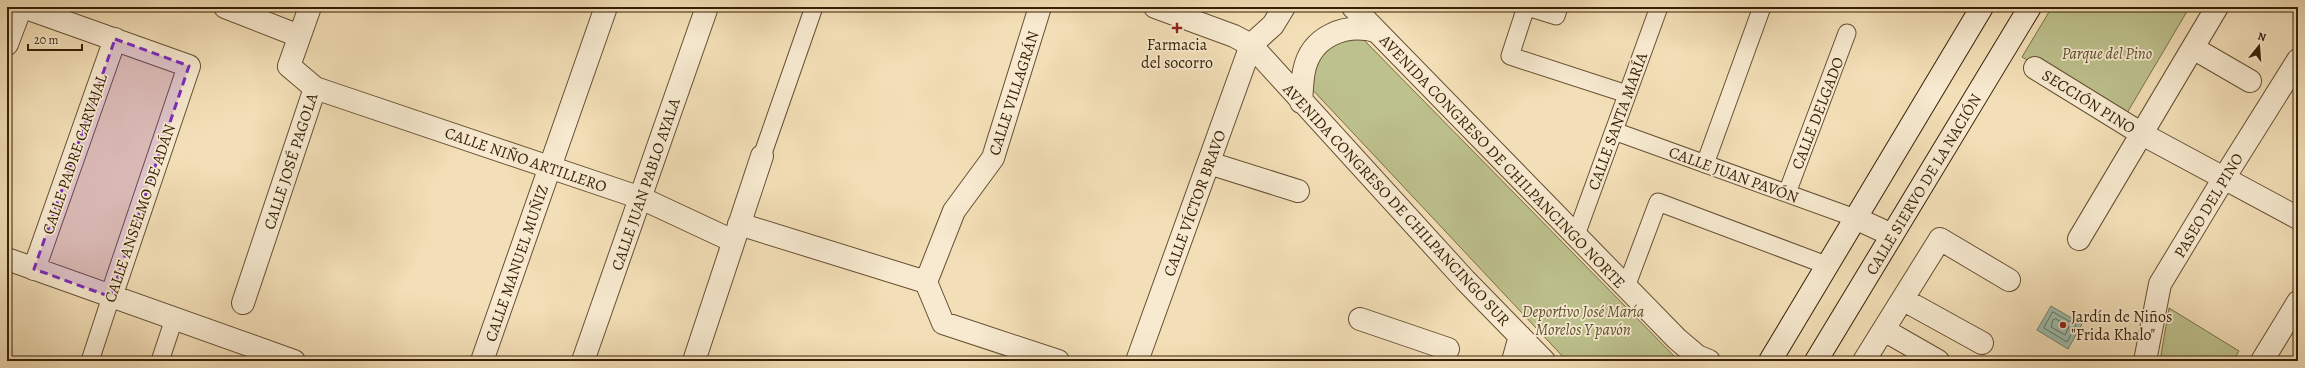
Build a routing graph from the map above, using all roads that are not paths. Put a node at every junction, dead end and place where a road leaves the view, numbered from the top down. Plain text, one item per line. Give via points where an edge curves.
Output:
1 (22, 7) edge
2 (225, 7) edge
3 (310, 7) edge
4 (606, 7) edge
5 (707, 7) edge
6 (814, 7) edge
7 (1040, 7) edge
8 (1155, 7) edge
9 (1284, 7) edge
10 (1353, 7) edge
11 (1526, 7) edge
12 (1659, 7) edge
13 (1762, 7) edge
14 (1982, 7) edge
15 (2030, 7) edge
16 (2217, 7) edge
17 (1558, 12) edge
18 (1376, 31) junction
19 (1848, 33) dead end
20 (299, 36) junction
21 (115, 39) junction
22 (7, 44) edge
23 (1251, 45) junction
24 (2193, 48) junction
25 (2298, 60) edge
26 (2035, 68) dead end
27 (2250, 81) dead end
28 (315, 88) junction
29 (1627, 94) junction
30 (1301, 102) junction
31 (1614, 131) junction
32 (2142, 134) junction
33 (762, 156) joint
34 (1209, 164) junction
35 (1705, 164) junction
36 (550, 166) junction
37 (2224, 178) junction
38 (1298, 191) dead end
39 (1787, 193) junction
40 (641, 198) junction
41 (1855, 218) junction
42 (2298, 218) edge
43 (736, 232) junction
44 (1892, 235) junction
45 (1576, 236) junction
46 (2079, 239) dead end
47 (7, 259) edge
48 (1826, 265) junction
49 (34, 269) junction
50 (2008, 280) dead end
51 (926, 282) junction
52 (1626, 287) junction
53 (111, 296) junction
54 (1904, 300) junction
55 (2298, 302) edge
56 (243, 303) dead end
57 (174, 318) junction
58 (1360, 319) dead end
59 (1884, 330) junction
60 (1520, 336) junction
61 (1677, 339) junction
62 (1982, 344) dead end
63 (1448, 349) dead end
64 (1767, 358) edge
65 (281, 359) edge
66 (1869, 359) edge
67 (90, 361) edge
68 (160, 361) edge
69 (482, 361) edge
70 (583, 361) edge
71 (694, 361) edge
72 (1058, 361) edge
73 (1137, 361) edge
74 (1513, 361) edge
75 (1544, 361) edge
76 (1688, 361) edge
77 (1709, 361) edge
78 (1816, 361) edge
79 (1938, 361) edge
80 (2146, 361) edge
81 (2262, 361) edge

1 - 21 street
1 - 22 street
2 - 20 street
3 - 20 street, CALLE JOSÉ PAGOLA
4 - 36 street, CALLE MANUEL MUÑIZ
5 - 40 street, CALLE JUAN PABLO AYALA
6 - 33 street
7 - 51 street, CALLE VILLAGRÁN via 993,158 954,211
8 - 23 street via 1234,36
9 - 23 street via 1273,25
10 - 18 street, AVENIDA CONGRESO DE CHILPANCINGO NORTE
11 - 17 street
11 - 29 street via 1510,56
12 - 29 street, CALLE SANTA MARÍA
13 - 35 street
14 - 41 street
15 - 44 street, CALLE SIERVO DE LA NACIÓN
16 - 24 street, SECCIÓN PINO
18 - 30 street via 1365,28 1342,30 1322,40 1308,59 1304,71
18 - 45 street, AVENIDA CONGRESO DE CHILPANCINGO NORTE
19 - 39 street, CALLE DELGADO
20 - 28 street, CALLE JOSÉ PAGOLA via 289,66
21 - 49 street, CALLE PADRE CARVAJAL
21 - 53 street, CALLE ANSELMO DE ADÁN via 189,66
23 - 30 street, AVENIDA CONGRESO DE CHILPANCINGO SUR
23 - 34 street, CALLE VÍCTOR BRAVO
24 - 27 street
24 - 32 street, SECCIÓN PINO
25 - 37 street, PASEO DEL PINO
26 - 32 street, SECCIÓN PINO
28 - 36 street, CALLE NIÑO ARTILLERO
28 - 56 street, CALLE JOSÉ PAGOLA
29 - 31 street, CALLE SANTA MARÍA
30 - 60 street, AVENIDA CONGRESO DE CHILPANCINGO SUR
31 - 35 street, CALLE JUAN PAVÓN
31 - 45 street, CALLE SANTA MARÍA
32 - 37 street, SECCIÓN PINO
32 - 46 street, SECCIÓN PINO
33 - 43 street
34 - 38 street
34 - 73 street, CALLE VÍCTOR BRAVO
35 - 39 street, CALLE JUAN PAVÓN
36 - 40 street, CALLE NIÑO ARTILLERO
36 - 69 street, CALLE MANUEL MUÑIZ
37 - 42 street, SECCIÓN PINO
37 - 80 street, PASEO DEL PINO via 2160,284
39 - 41 street, CALLE JUAN PAVÓN
40 - 43 street, CALLE NIÑO ARTILLERO
40 - 70 street, CALLE JUAN PABLO AYALA
41 - 44 street
41 - 48 street
43 - 51 street, CALLE NIÑO ARTILLERO
43 - 71 street
44 - 78 street, CALLE SIERVO DE LA NACIÓN
45 - 52 street, AVENIDA CONGRESO DE CHILPANCINGO NORTE
47 - 49 street
48 - 52 street via 1658,202
48 - 64 street
49 - 53 street
50 - 54 street via 1940,239
51 - 72 street via 943,323
52 - 61 street, AVENIDA CONGRESO DE CHILPANCINGO NORTE
53 - 57 street
53 - 67 street, CALLE ANSELMO DE ADÁN
54 - 59 street
54 - 62 street
55 - 81 street
57 - 65 street
57 - 68 street
58 - 63 street
59 - 66 street
59 - 79 street
60 - 74 street
60 - 75 street, AVENIDA CONGRESO DE CHILPANCINGO SUR
61 - 76 street
61 - 77 street, AVENIDA CONGRESO DE CHILPANCINGO NORTE via 1697,356

